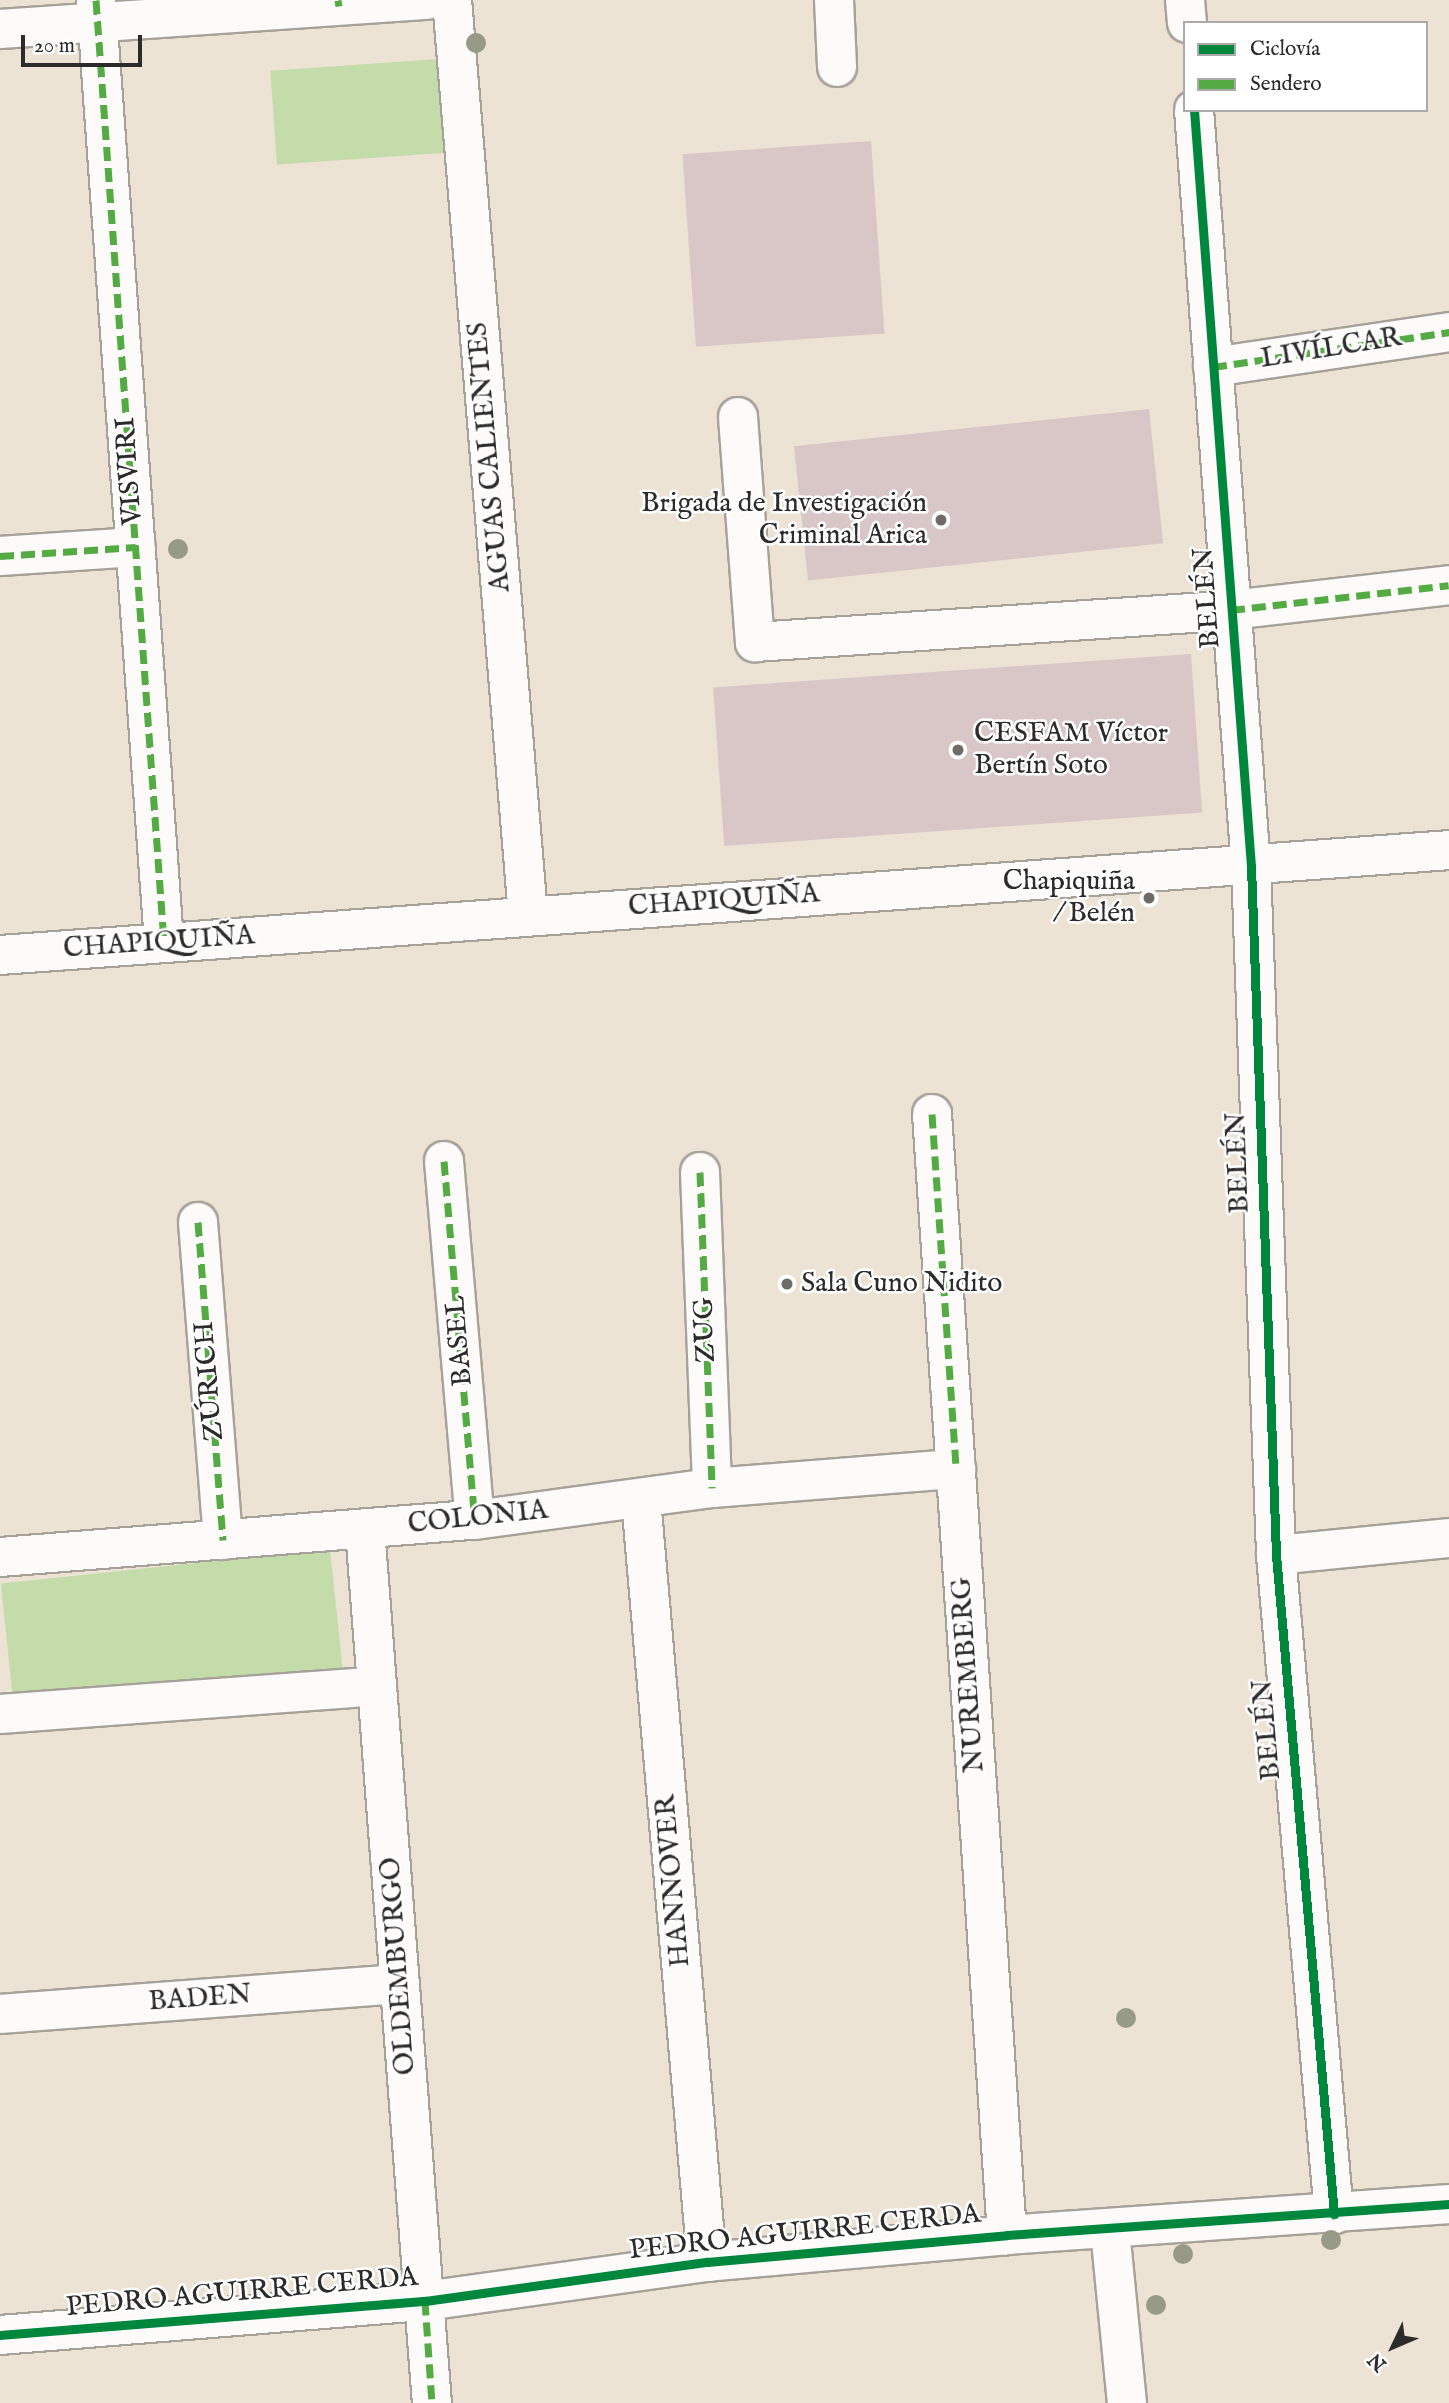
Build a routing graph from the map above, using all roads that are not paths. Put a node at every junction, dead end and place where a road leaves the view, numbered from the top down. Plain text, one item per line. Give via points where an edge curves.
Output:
1 (427, 0) edge
2 (452, 0) edge
3 (834, 0) edge
4 (1185, 0) edge
5 (339, 3) edge
6 (97, 11) edge
7 (1187, 21) edge
8 (0, 29) edge
9 (837, 66) dead end
10 (1194, 112) edge
11 (1449, 331) edge
12 (1213, 367) junction
13 (738, 417) dead end
14 (136, 547) junction
15 (0, 556) edge
16 (1449, 585) edge
17 (1231, 610) junction
18 (1449, 850) edge
19 (1251, 866) junction
20 (528, 914) junction
21 (164, 942) junction
22 (0, 955) edge
23 (932, 1114) dead end
24 (444, 1161) dead end
25 (700, 1172) dead end
26 (198, 1222) dead end
27 (956, 1469) junction
28 (712, 1488) junction
29 (641, 1499) junction
30 (475, 1520) junction
31 (365, 1529) junction
32 (1449, 1538) edge
33 (223, 1540) junction
34 (1276, 1555) junction
35 (0, 1557) edge
36 (377, 1686) junction
37 (0, 1714) edge
38 (400, 1984) junction
39 (0, 2014) edge
40 (1449, 2204) edge
41 (1334, 2214) junction
42 (1110, 2230) junction
43 (1007, 2235) junction
44 (707, 2262) junction
45 (425, 2301) junction
46 (0, 2335) edge
47 (432, 2403) edge
48 (1127, 2403) edge

1 - 5 street
2 - 20 street, AGUAS CALIENTES
3 - 9 street
4 - 7 street
5 - 6 street
6 - 8 street
6 - 14 street, VISVIRI
10 - 12 street, BELÉN
11 - 12 street, LIVÍLCAR
12 - 17 street, BELÉN
13 - 17 street via 755,642
14 - 15 street
14 - 21 street, VISVIRI
16 - 17 street
17 - 19 street, BELÉN
18 - 19 street, CHAPIQUIÑA
19 - 20 street, CHAPIQUIÑA
19 - 34 street, BELÉN
20 - 21 street, CHAPIQUIÑA
21 - 22 street, CHAPIQUIÑA
23 - 27 street, NUREMBERG
24 - 30 street, BASEL
25 - 28 street, ZUG
26 - 33 street, ZÚRICH
27 - 28 street, COLONIA
27 - 43 street, NUREMBERG
28 - 29 street, COLONIA
29 - 30 street, COLONIA
29 - 44 street, HANNOVER
30 - 31 street, COLONIA
31 - 33 street, COLONIA
31 - 36 street, OLDEMBURGO
32 - 34 street
33 - 35 street, COLONIA
34 - 41 street, BELÉN
36 - 37 street
36 - 38 street, OLDEMBURGO
38 - 39 street, BADEN
38 - 45 street, OLDEMBURGO
40 - 41 street, PEDRO AGUIRRE CERDA
41 - 42 street, PEDRO AGUIRRE CERDA
42 - 43 street, PEDRO AGUIRRE CERDA
42 - 48 street
43 - 44 street, PEDRO AGUIRRE CERDA
44 - 45 street, PEDRO AGUIRRE CERDA
45 - 46 street, PEDRO AGUIRRE CERDA
45 - 47 street, OLDEMBURGO

